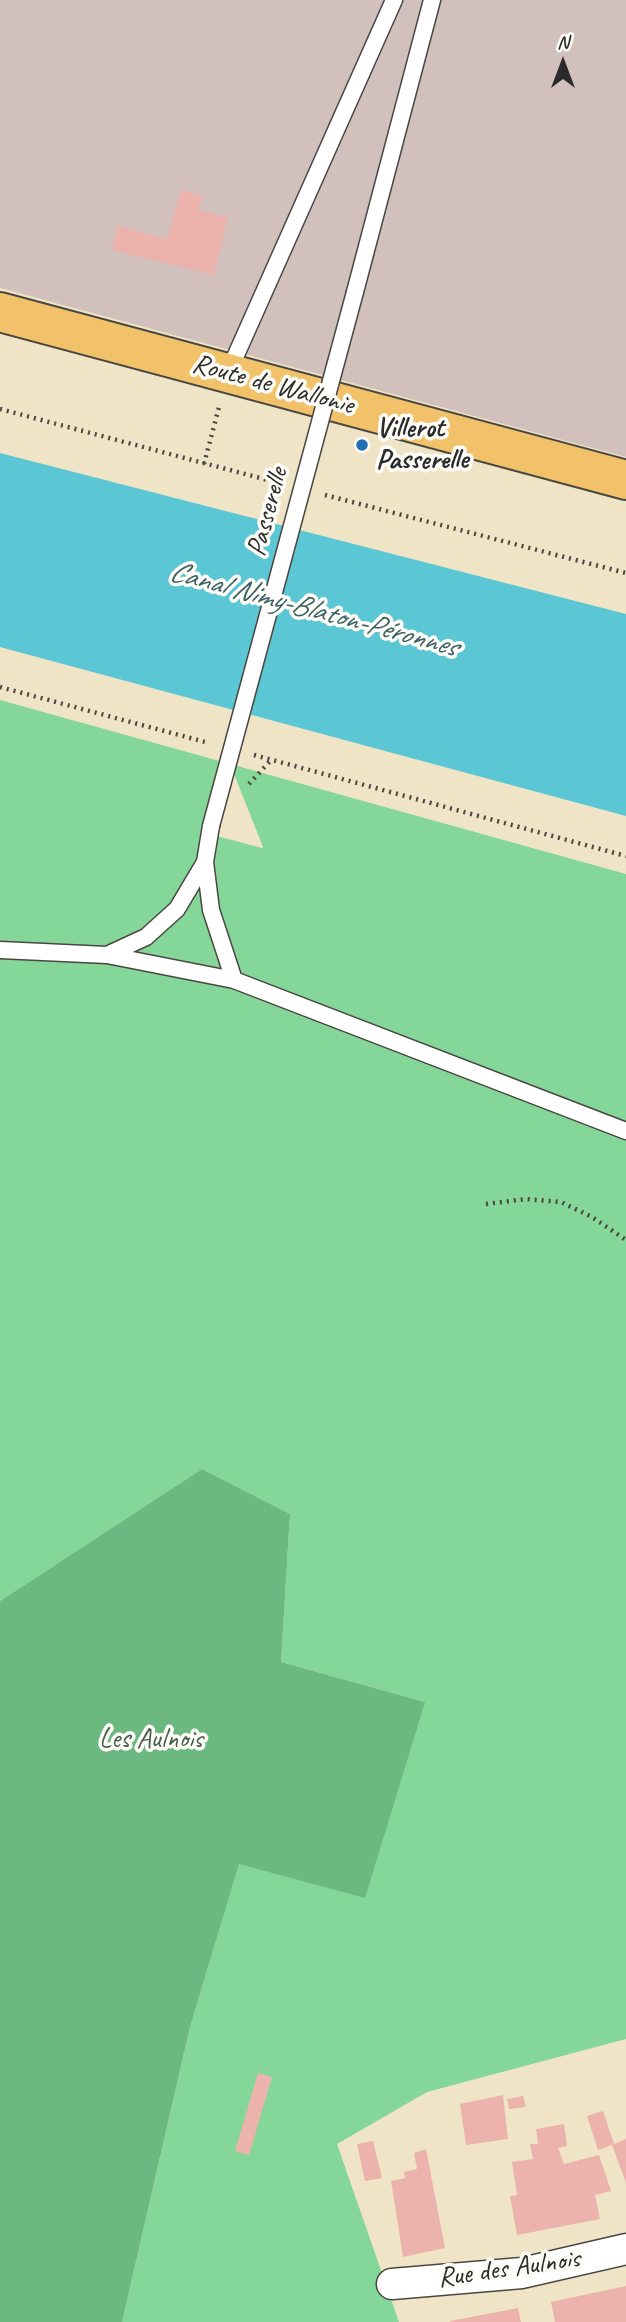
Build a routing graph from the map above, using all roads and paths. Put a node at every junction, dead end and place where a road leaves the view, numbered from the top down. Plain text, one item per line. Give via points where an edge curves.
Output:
1 (394, 0) edge
2 (432, 0) edge
3 (0, 312) edge
4 (228, 373) junction
5 (204, 464) dead end
6 (626, 480) edge
7 (0, 687) edge
8 (220, 746) dead end
9 (246, 753) dead end
10 (626, 856) edge
11 (205, 862) junction
12 (0, 950) edge
13 (107, 955) junction
14 (234, 980) junction
15 (626, 1131) edge
16 (486, 1204) dead end
17 (626, 1240) edge
18 (626, 2249) edge
19 (392, 2284) dead end

1 - 4 lane
2 - 11 lane, Passerelle, bridge
3 - 4 main road, Route de Wallonie
4 - 5 path
4 - 6 main road, Route de Wallonie
7 - 8 path
9 - 10 path
11 - 13 lane via 177,909 146,937
11 - 14 lane via 211,910
12 - 13 lane
13 - 14 lane
14 - 15 lane
16 - 17 path via 526,1199 561,1202
18 - 19 street, Rue des Aulnois via 523,2273

